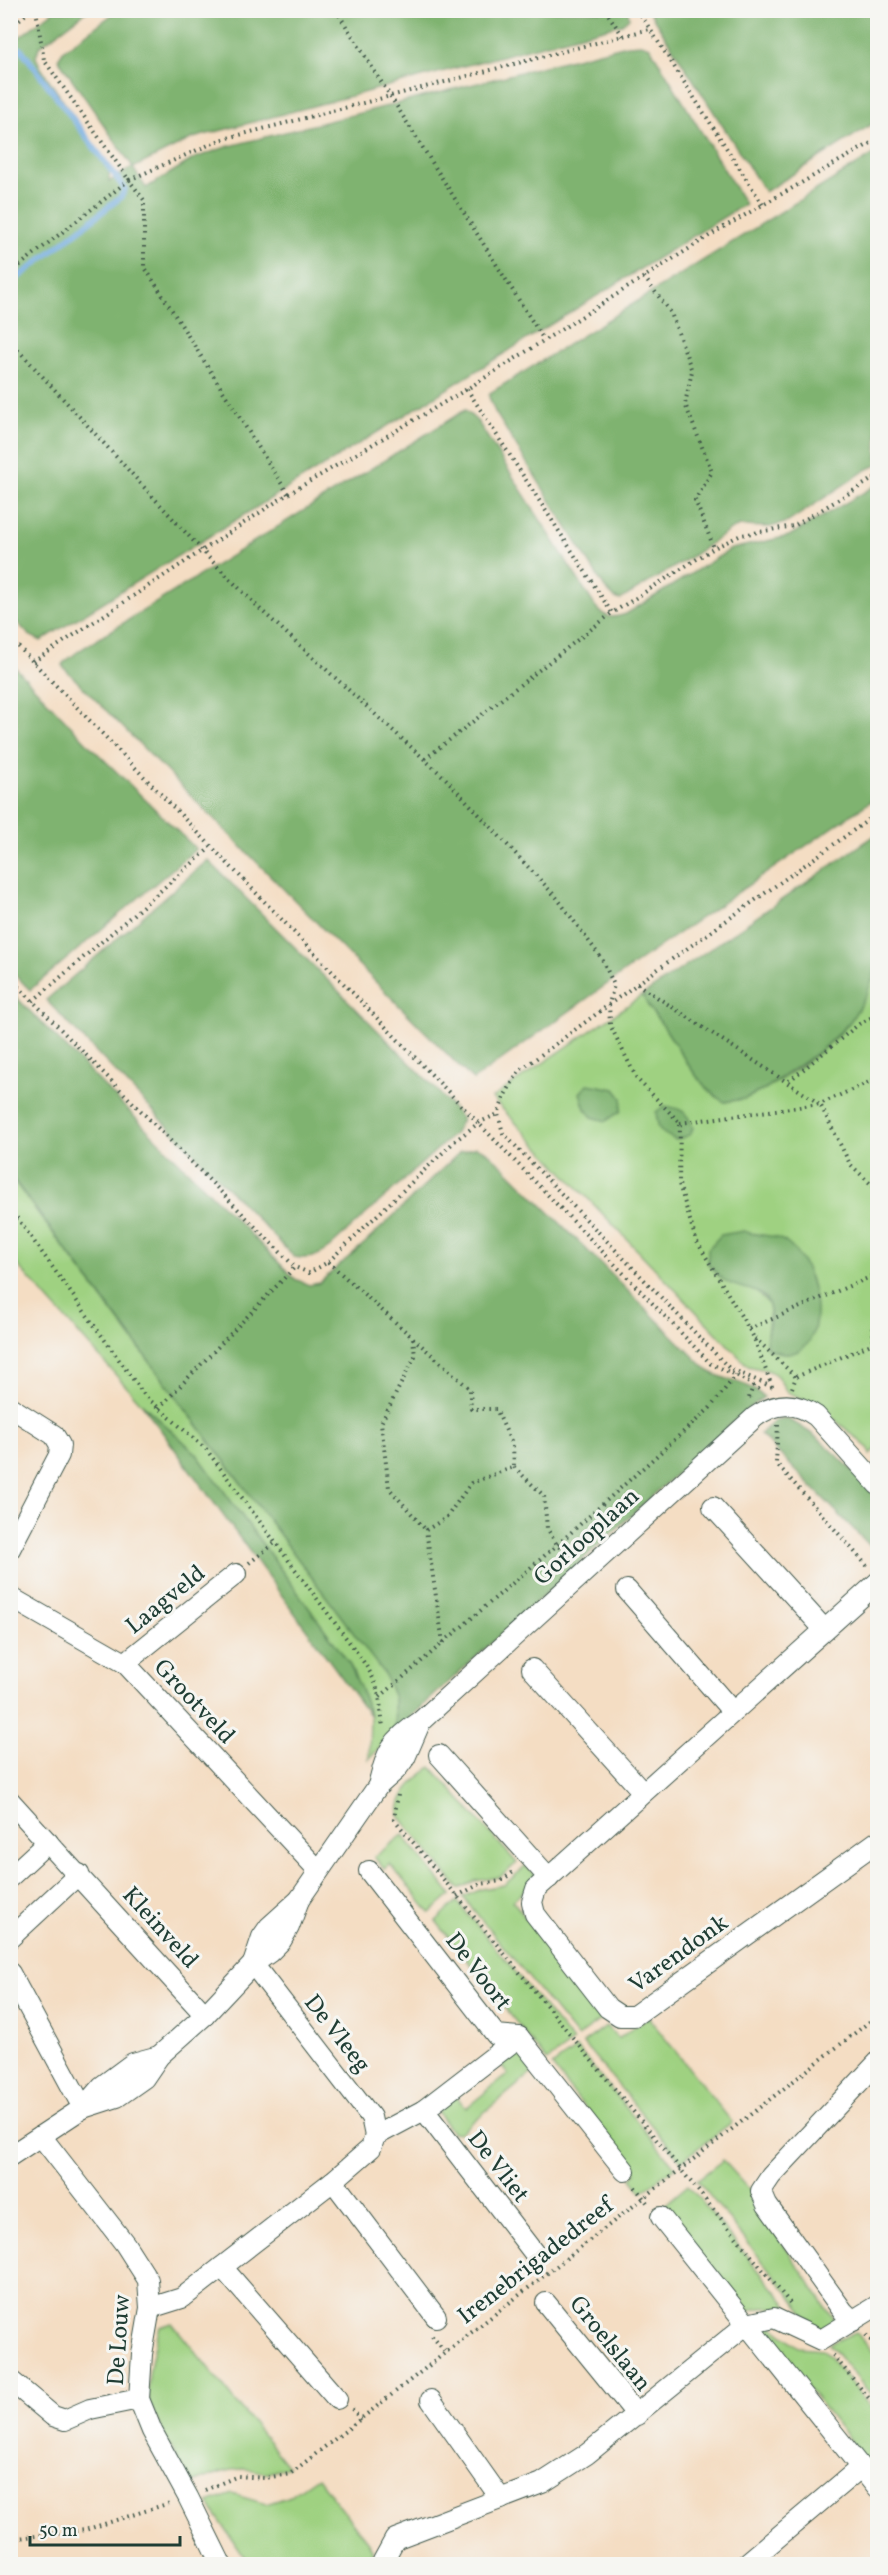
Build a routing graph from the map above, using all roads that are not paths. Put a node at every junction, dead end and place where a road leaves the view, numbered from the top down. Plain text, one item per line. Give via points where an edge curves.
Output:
1 (10, 1407) edge
2 (878, 1485) edge
3 (712, 1507) dead end
4 (10, 1549) edge
5 (236, 1574) road end
6 (874, 1575) edge
7 (627, 1590) dead end
8 (10, 1597) edge
9 (824, 1629) junction
10 (125, 1663) junction
11 (532, 1669) dead end
12 (732, 1712) junction
13 (439, 1755) dead end
14 (643, 1792) junction
15 (10, 1801) edge
16 (878, 1840) edge
17 (48, 1842) junction
18 (318, 1870) junction
19 (369, 1871) dead end
20 (79, 1874) junction
21 (10, 1876) edge
22 (549, 1878) junction
23 (10, 1938) edge
24 (253, 1964) junction
25 (10, 1973) edge
26 (205, 2015) junction
27 (519, 2037) junction
28 (878, 2061) edge
29 (83, 2108) junction
30 (424, 2110) junction
31 (41, 2136) junction
32 (375, 2136) junction
33 (10, 2156) edge
34 (625, 2171) dead end
35 (333, 2181) junction
36 (661, 2217) dead end
37 (534, 2253) dead end
38 (222, 2267) junction
39 (546, 2303) dead end
40 (878, 2305) edge
41 (150, 2308) junction
42 (436, 2317) dead end
43 (854, 2321) junction
44 (747, 2324) junction
45 (10, 2380) edge
46 (139, 2399) junction
47 (337, 2399) dead end
48 (431, 2400) dead end
49 (637, 2415) junction
50 (860, 2468) junction
51 (878, 2489) edge
52 (501, 2499) junction
53 (221, 2565) edge
54 (384, 2565) edge
55 (746, 2565) edge

1 - 4 street via 54,1435 60,1445 59,1455
2 - 18 street, Gorlooplaan via 808,1410 782,1400 768,1407 421,1721 405,1758 378,1786
3 - 9 street
5 - 10 street, Laagveld
6 - 9 street, Varendonk
7 - 12 street
8 - 10 street, Grootveld
9 - 12 street, Varendonk
10 - 18 street, Grootveld
11 - 14 street
12 - 14 street, Varendonk
13 - 22 street
14 - 22 street, Varendonk
15 - 17 street, Kleinveld
16 - 22 street, Varendonk via 634,2016 621,2016 608,2008 535,1914 532,1902 536,1889
17 - 20 street, Kleinveld
17 - 21 street
18 - 24 street, Gorlooplaan via 299,1900 289,1928 270,1952
19 - 27 street, De Voort via 496,2035
20 - 23 street
20 - 26 street, Kleinveld
24 - 26 street, Gorlooplaan
24 - 32 street, De Vleeg via 371,2117
25 - 29 street
26 - 29 street, Gorlooplaan via 159,2056 133,2063 102,2086
27 - 30 street
27 - 34 street, De Voort
28 - 43 street via 778,2167 761,2191 767,2205
29 - 31 street, Gorlooplaan
30 - 32 street
30 - 37 street, De Vliet
31 - 33 street, Gorlooplaan
31 - 41 street, De Louw via 125,2244 148,2280
32 - 35 street via 370,2148
35 - 38 street
35 - 42 street
36 - 44 street
38 - 41 street via 182,2298
38 - 47 street
39 - 49 street, Groelslaan
40 - 43 street
41 - 46 street, De Louw
43 - 44 street via 821,2340 774,2318
44 - 49 street, Groelslaan
44 - 50 street
45 - 46 street via 53,2416 65,2420 90,2409
46 - 53 street, De Louw via 152,2431 193,2495
48 - 52 street
49 - 52 street, Groelslaan via 542,2483
50 - 51 street
50 - 55 street
52 - 54 street, Groelslaan via 394,2539

